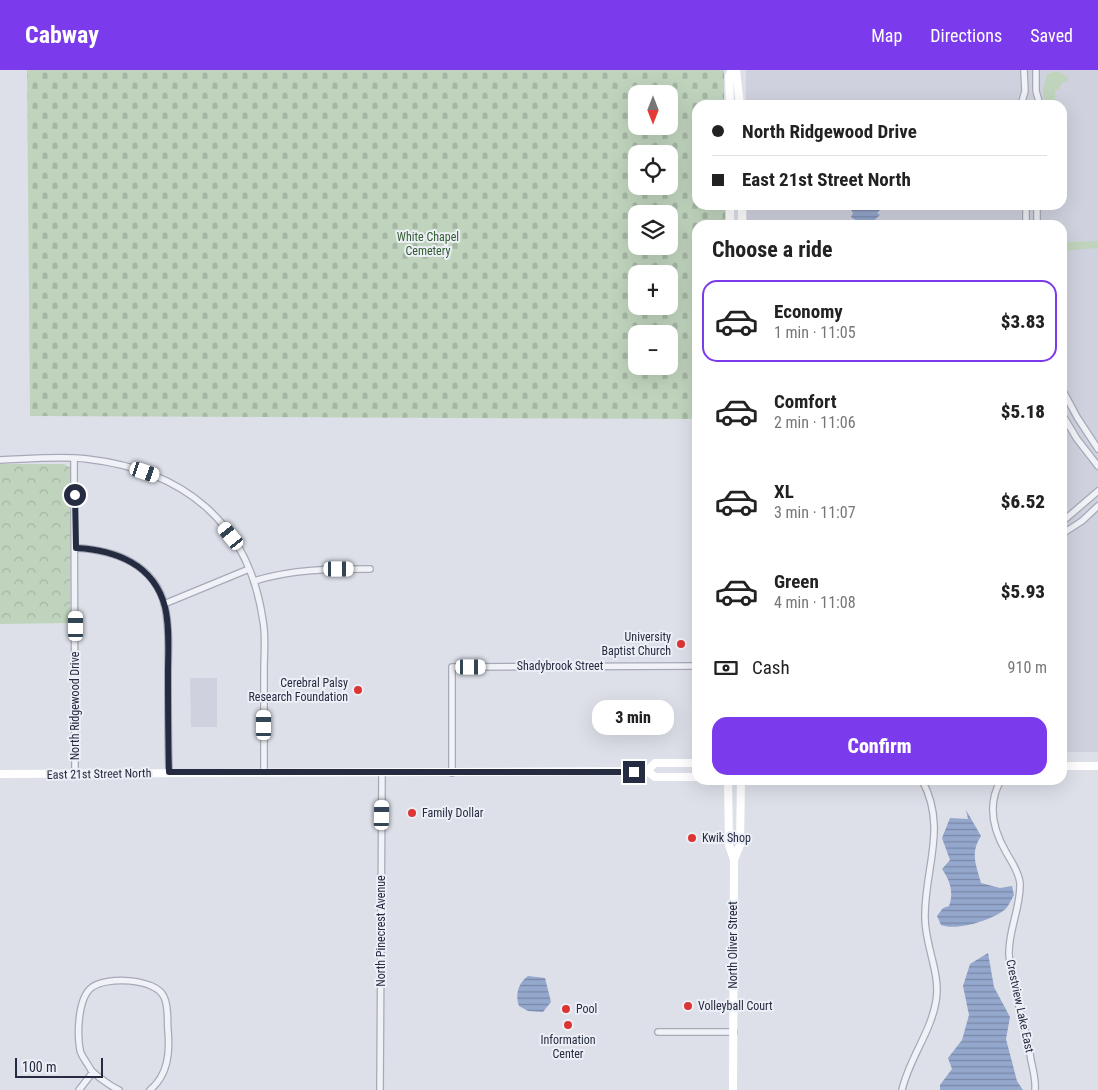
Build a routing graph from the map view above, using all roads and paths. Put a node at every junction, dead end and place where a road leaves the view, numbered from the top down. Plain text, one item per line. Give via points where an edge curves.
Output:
1 (732, 70) edge
2 (736, 70) edge
3 (1024, 70) edge
4 (1036, 70) edge
5 (730, 100) edge
6 (739, 100) edge
7 (1022, 100) edge
8 (1039, 100) edge
9 (1067, 399) edge
10 (1067, 422) edge
11 (1098, 449) edge
12 (74, 459) junction
13 (0, 460) edge
14 (1098, 466) edge
15 (1098, 491) edge
16 (1098, 506) edge
17 (1067, 518) edge
18 (1067, 531) edge
19 (76, 548) junction
20 (249, 569) junction
21 (370, 569) dead end
22 (254, 581) junction
23 (164, 604) junction
24 (692, 666) edge
25 (692, 763) edge
26 (1067, 766) edge
27 (1098, 766) edge
28 (647, 771) junction
29 (169, 772) junction
30 (264, 772) junction
31 (75, 773) junction
32 (382, 773) junction
33 (452, 773) junction
34 (0, 774) edge
35 (692, 777) edge
36 (728, 785) edge
37 (741, 785) edge
38 (924, 785) edge
39 (999, 785) edge
40 (734, 860) junction
41 (658, 1032) dead end
42 (734, 1032) junction
43 (93, 1072) junction
44 (79, 1090) edge
45 (118, 1090) edge
46 (150, 1090) edge
47 (380, 1090) edge
48 (733, 1090) edge
49 (902, 1090) edge
50 (1035, 1090) edge

1 - 5 main road
2 - 6 main road
3 - 7 street
4 - 8 street
9 - 11 street
10 - 14 street
12 - 13 street
12 - 19 street, North Ridgewood Drive
12 - 20 street via 127,465 164,478 188,491 242,548
15 - 17 street
16 - 18 street
19 - 23 street via 126,558 149,578
19 - 31 street, North Ridgewood Drive
20 - 22 street
20 - 23 street
21 - 22 street via 299,570
22 - 30 street via 264,622
23 - 29 street via 168,636
24 - 33 street, Shadybrook Street via 452,667
25 - 28 main road, East 21st Street North via 655,763
26 - 27 main road
28 - 33 main road, East 21st Street North
28 - 35 main road, East 21st Street North via 656,777
29 - 30 main road, East 21st Street North
29 - 31 main road, East 21st Street North
30 - 32 main road, East 21st Street North
31 - 34 main road, East 21st Street North
32 - 33 main road, East 21st Street North
32 - 47 street, North Pinecrest Avenue
36 - 40 main road, North Oliver Street via 729,845
37 - 40 main road, North Oliver Street via 740,845
38 - 49 street via 934,814 924,918 937,999 934,1014 912,1058
39 - 50 street, Crestview Lake East via 993,797 992,814 995,829 1020,881 1009,941 1010,957 1029,1044
40 - 42 main road, North Oliver Street
41 - 42 street
42 - 48 main road, North Oliver Street
43 - 44 street
43 - 45 street
43 - 46 street via 80,1051 80,1015 84,996 92,986 104,982 147,983 164,996 169,1037 166,1072

